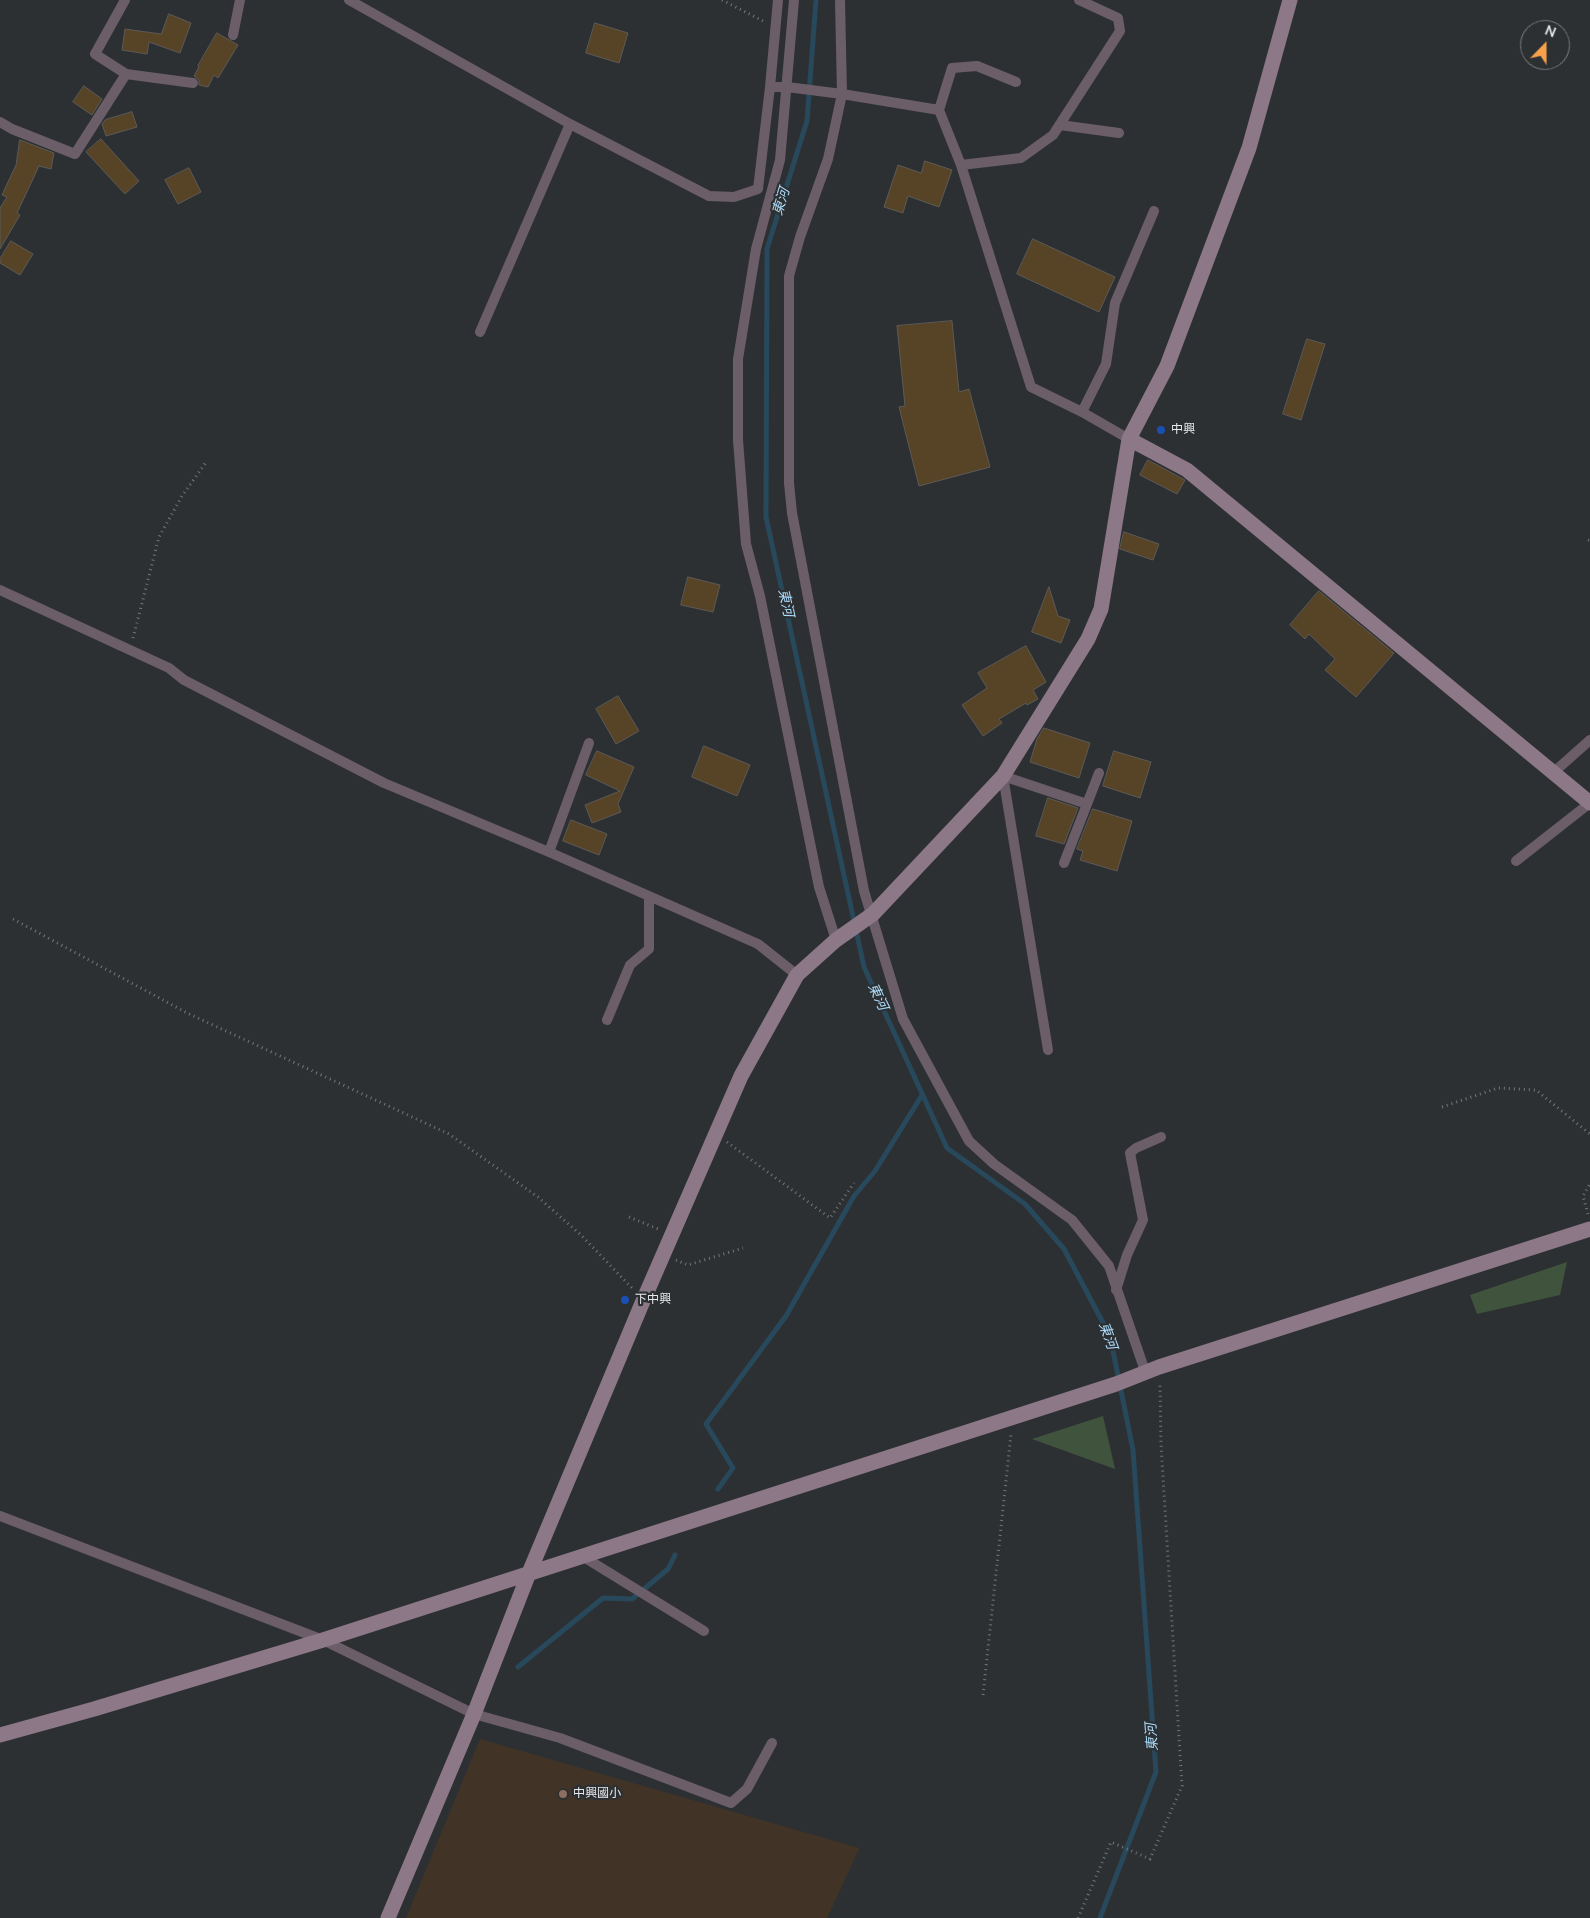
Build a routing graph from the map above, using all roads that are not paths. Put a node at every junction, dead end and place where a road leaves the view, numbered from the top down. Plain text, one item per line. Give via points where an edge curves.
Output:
1 (125, 0) edge
2 (240, 0) edge
3 (349, 0) edge
4 (778, 0) edge
5 (794, 0) edge
6 (840, 0) edge
7 (1079, 0) edge
8 (1290, 0) edge
9 (233, 35) dead end
10 (126, 74) junction
11 (1016, 82) dead end
12 (193, 84) dead end
13 (770, 87) junction
14 (787, 87) junction
15 (837, 94) junction
16 (939, 110) junction
17 (0, 122) edge
18 (570, 124) junction
19 (1060, 125) junction
20 (1119, 133) dead end
21 (961, 165) junction
22 (1154, 211) dead end
23 (480, 332) dead end
24 (1082, 412) junction
25 (1129, 439) junction
26 (0, 590) edge
27 (1590, 740) edge
28 (589, 743) dead end
29 (1554, 772) junction
30 (1098, 773) dead end
31 (1003, 776) junction
32 (1590, 803) edge
33 (1087, 804) junction
34 (549, 852) junction
35 (1516, 860) dead end
36 (1064, 863) dead end
37 (648, 896) junction
38 (873, 914) junction
39 (836, 940) junction
40 (797, 976) junction
41 (607, 1020) dead end
42 (1048, 1050) dead end
43 (1161, 1137) dead end
44 (1590, 1230) edge
45 (1116, 1290) junction
46 (1152, 1369) junction
47 (0, 1516) edge
48 (582, 1556) junction
49 (529, 1573) junction
50 (704, 1630) dead end
51 (323, 1640) junction
52 (474, 1714) junction
53 (0, 1735) edge
54 (772, 1743) dead end
55 (388, 1918) edge

1 - 10 lane via 95,54
2 - 9 lane
3 - 18 lane
4 - 13 lane
5 - 14 lane
6 - 15 lane
7 - 19 lane via 1118,18 1120,31
8 - 25 street via 1249,148 1167,366
10 - 12 lane
10 - 17 lane via 74,154
11 - 16 lane via 977,66 952,68
13 - 14 lane
13 - 18 lane via 758,189 734,197 709,196
14 - 15 lane
14 - 39 lane via 780,160 756,249 738,360 738,440 746,544 760,596 819,887
15 - 16 lane
15 - 38 lane via 828,159 789,276 790,483 792,514 862,881
16 - 21 lane
18 - 23 lane
19 - 20 lane
19 - 21 lane via 1054,135 1021,158
21 - 24 lane via 1031,387
22 - 24 lane via 1115,303 1106,364
24 - 25 lane
25 - 29 street via 1187,470
25 - 31 street via 1101,609 1088,639
26 - 34 lane via 170,668 184,680 384,783
27 - 29 lane
28 - 34 lane
29 - 32 street
30 - 33 lane
31 - 33 lane
31 - 38 street
31 - 42 lane
32 - 35 lane
33 - 36 lane
34 - 37 lane
37 - 40 lane via 758,944
37 - 41 lane via 649,949 630,965
38 - 39 street
38 - 45 lane via 903,1019 968,1141 994,1164 1072,1220 1109,1266
39 - 40 street
40 - 49 street via 741,1076
43 - 45 lane via 1130,1153 1143,1220
44 - 46 street
45 - 46 lane
46 - 48 street via 1116,1384
47 - 51 lane
48 - 49 street
48 - 50 lane
49 - 51 street
49 - 52 street
51 - 52 lane
51 - 53 street
52 - 54 lane via 560,1738 732,1803 747,1789
52 - 55 street

